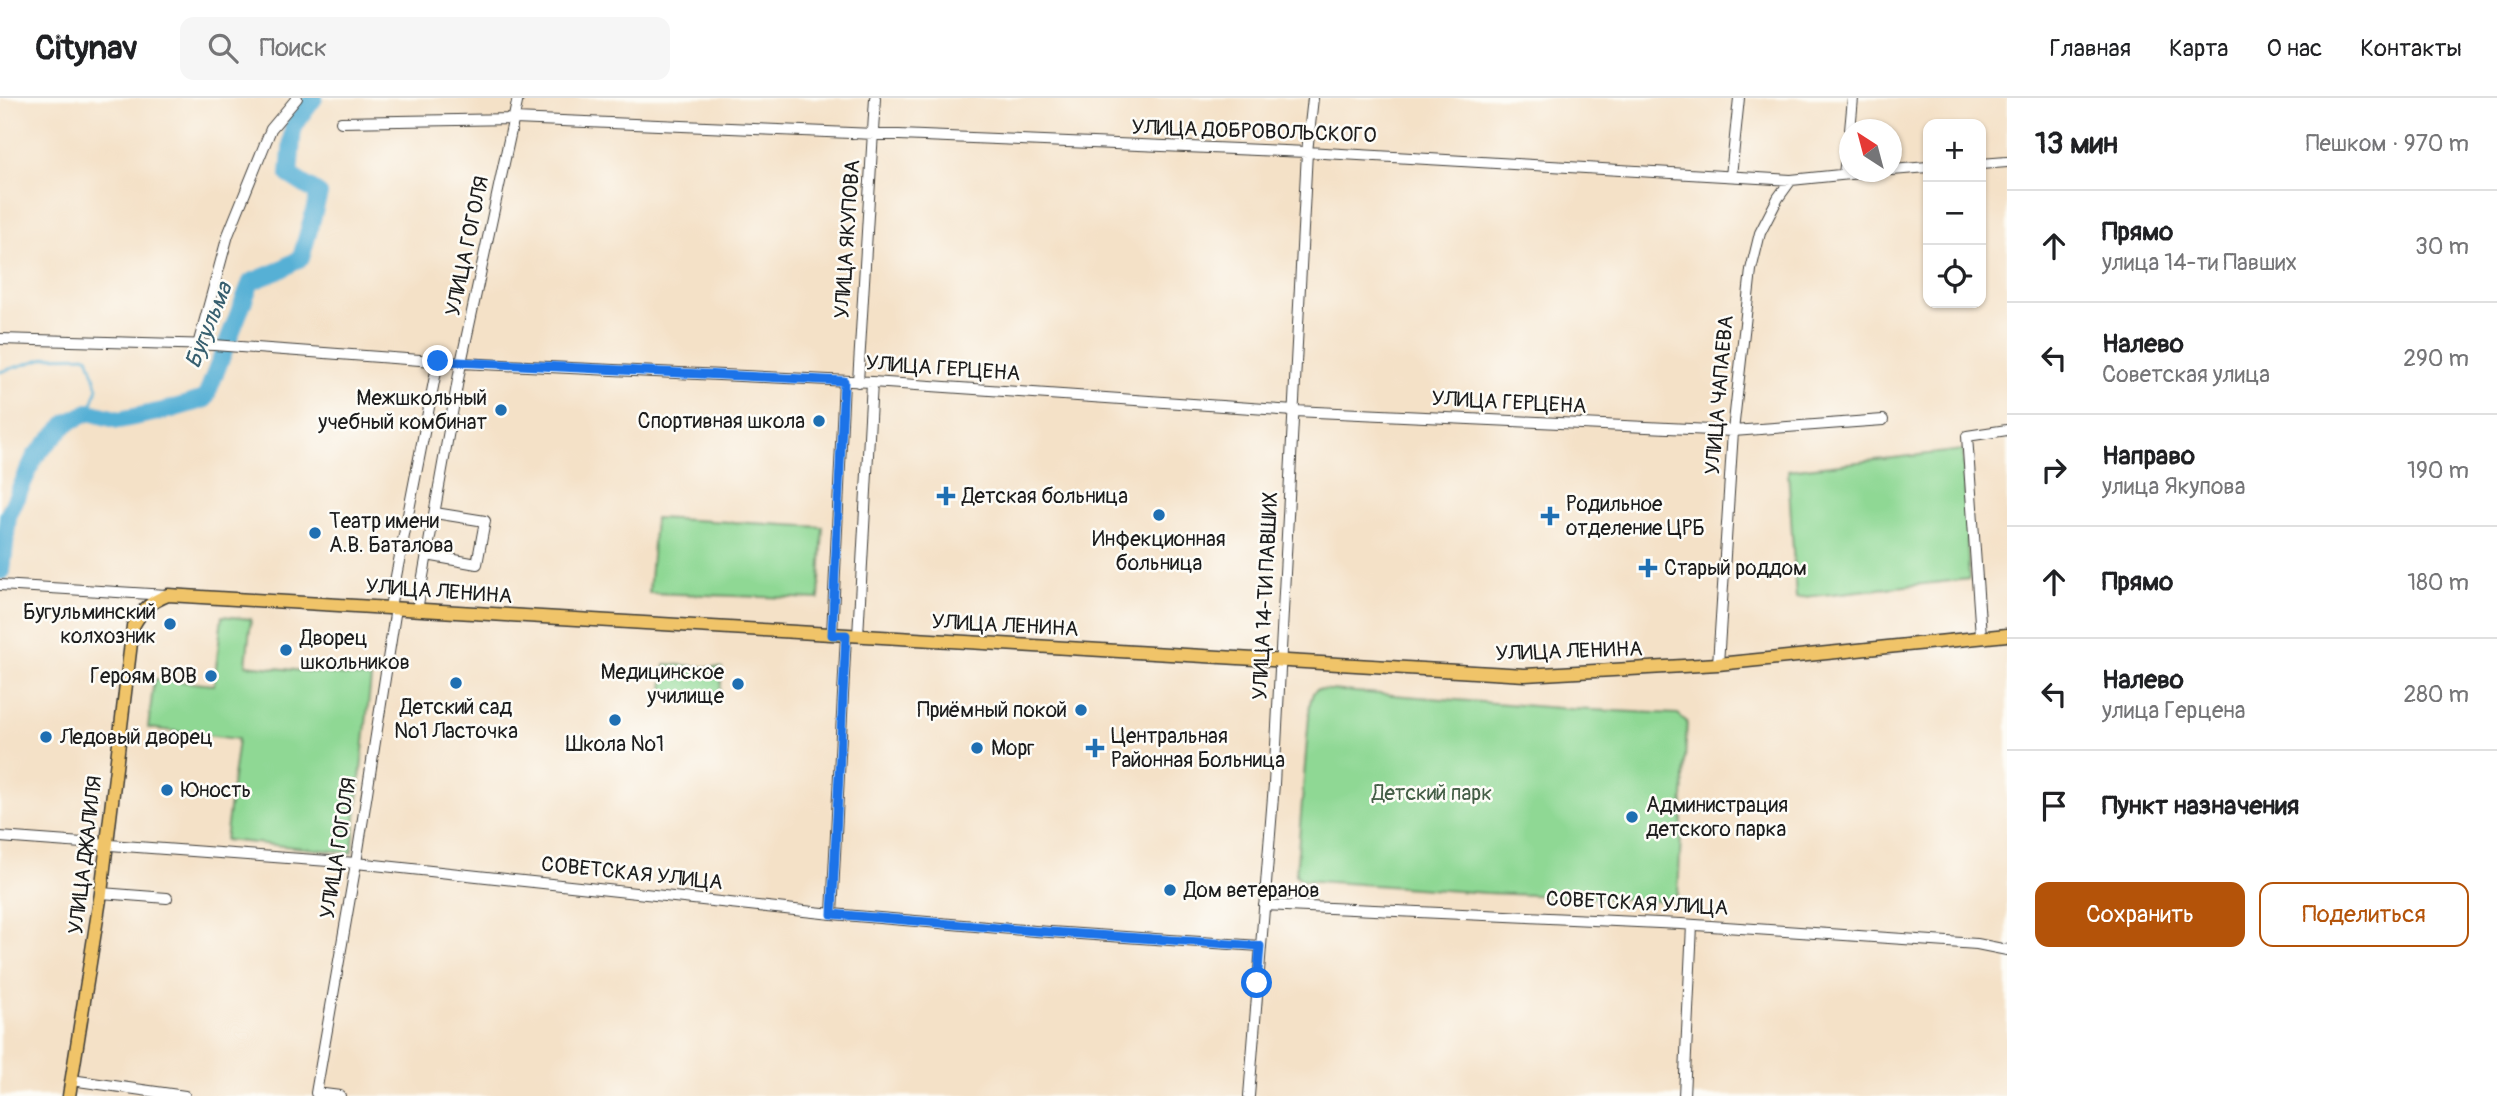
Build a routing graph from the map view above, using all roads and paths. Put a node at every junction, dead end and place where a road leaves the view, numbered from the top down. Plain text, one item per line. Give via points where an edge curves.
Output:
1 (297, 98) edge
2 (518, 98) edge
3 (875, 98) edge
4 (1312, 98) edge
5 (1739, 98) edge
6 (1853, 98) edge
7 (514, 119) junction
8 (1851, 119) edge
9 (341, 121) dead end
10 (873, 135) junction
11 (1307, 152) junction
12 (2007, 162) edge
13 (1986, 164) edge
14 (1923, 167) edge
15 (1902, 169) edge
16 (1839, 174) edge
17 (1731, 176) junction
18 (1791, 180) junction
19 (0, 338) edge
20 (198, 345) junction
21 (438, 361) junction
22 (461, 363) junction
23 (844, 381) junction
24 (858, 382) junction
25 (872, 382) junction
26 (1294, 411) junction
27 (1883, 420) dead end
28 (2007, 430) edge
29 (1733, 431) junction
30 (435, 513) junction
31 (427, 555) junction
32 (0, 584) edge
33 (168, 595) junction
34 (393, 608) junction
35 (417, 610) junction
36 (832, 635) junction
37 (2007, 635) edge
38 (852, 636) junction
39 (1980, 636) junction
40 (1280, 660) junction
41 (1718, 664) junction
42 (0, 837) edge
43 (106, 844) junction
44 (356, 863) junction
45 (101, 893) junction
46 (167, 898) dead end
47 (1264, 905) junction
48 (832, 914) junction
49 (1692, 925) junction
50 (1260, 946) junction
51 (2007, 950) edge
52 (71, 1080) junction
53 (315, 1095) edge
54 (69, 1096) edge
55 (185, 1096) edge
56 (340, 1096) edge
57 (1249, 1096) edge
58 (1684, 1096) edge

1 - 20 street via 271,129 228,235
2 - 7 street, УЛИЦА ГОГОЛЯ
3 - 10 street, УЛИЦА ЯКУПОВА
4 - 11 street, УЛИЦА 14-ТИ ПАВШИХ
5 - 17 street
6 - 8 street
7 - 9 street, УЛИЦА ДОБРОВОЛЬСКОГО
7 - 10 street, УЛИЦА ДОБРОВОЛЬСКОГО
7 - 22 street, УЛИЦА ГОГОЛЯ
10 - 11 street, УЛИЦА ДОБРОВОЛЬСКОГО
10 - 24 street, УЛИЦА ЯКУПОВА
11 - 17 street, УЛИЦА ДОБРОВОЛЬСКОГО
11 - 26 street, УЛИЦА 14-ТИ ПАВШИХ
12 - 13 street
14 - 15 street
16 - 18 street, УЛИЦА ДОБРОВОЛЬСКОГО
17 - 18 street, УЛИЦА ДОБРОВОЛЬСКОГО
18 - 29 street, УЛИЦА ЧАПАЕВА via 1760,233 1751,270
19 - 20 street, УЛИЦА ГЕРЦЕНА
20 - 21 street, УЛИЦА ГЕРЦЕНА
21 - 22 street, УЛИЦА ГЕРЦЕНА
21 - 34 street, УЛИЦА ГОГОЛЯ
22 - 23 street, УЛИЦА ГЕРЦЕНА
22 - 30 street, УЛИЦА ГОГОЛЯ
23 - 24 street, УЛИЦА ГЕРЦЕНА
23 - 36 street
24 - 25 street, УЛИЦА ГЕРЦЕНА
25 - 26 street, УЛИЦА ГЕРЦЕНА
25 - 38 street
26 - 29 street, УЛИЦА ГЕРЦЕНА
26 - 40 street, УЛИЦА 14-ТИ ПАВШИХ
27 - 29 street, УЛИЦА ГЕРЦЕНА
28 - 39 street via 1967,436
29 - 41 street, УЛИЦА ЧАПАЕВА
30 - 31 street, УЛИЦА ГОГОЛЯ
30 - 31 street via 485,521 477,564
31 - 35 street, УЛИЦА ГОГОЛЯ
32 - 33 street, УЛИЦА ЛЕНИНА
33 - 34 main road, УЛИЦА ЛЕНИНА
33 - 43 main road, УЛИЦА ДЖАЛИЛЯ via 152,601 133,626
34 - 35 main road, УЛИЦА ЛЕНИНА
34 - 44 street, УЛИЦА ГОГОЛЯ
35 - 36 main road, УЛИЦА ЛЕНИНА
36 - 38 main road, УЛИЦА ЛЕНИНА
37 - 39 main road, УЛИЦА ЛЕНИНА
38 - 40 main road, УЛИЦА ЛЕНИНА
38 - 48 street
39 - 41 main road, УЛИЦА ЛЕНИНА
40 - 41 main road, УЛИЦА ЛЕНИНА via 1525,675
40 - 47 street, УЛИЦА 14-ТИ ПАВШИХ
42 - 43 street, СОВЕТСКАЯ УЛИЦА
43 - 44 street, СОВЕТСКАЯ УЛИЦА
43 - 45 main road, УЛИЦА ДЖАЛИЛЯ
44 - 48 street, СОВЕТСКАЯ УЛИЦА
44 - 53 street, УЛИЦА ГОГОЛЯ
45 - 46 street
45 - 52 main road, УЛИЦА ДЖАЛИЛЯ
47 - 49 street, СОВЕТСКАЯ УЛИЦА
47 - 50 street, УЛИЦА 14-ТИ ПАВШИХ
48 - 50 street, СОВЕТСКАЯ УЛИЦА
49 - 51 street, СОВЕТСКАЯ УЛИЦА via 1977,944
49 - 58 street
50 - 57 street, УЛИЦА 14-ТИ ПАВШИХ
52 - 54 main road, УЛИЦА ДЖАЛИЛЯ
52 - 55 street
53 - 56 street

